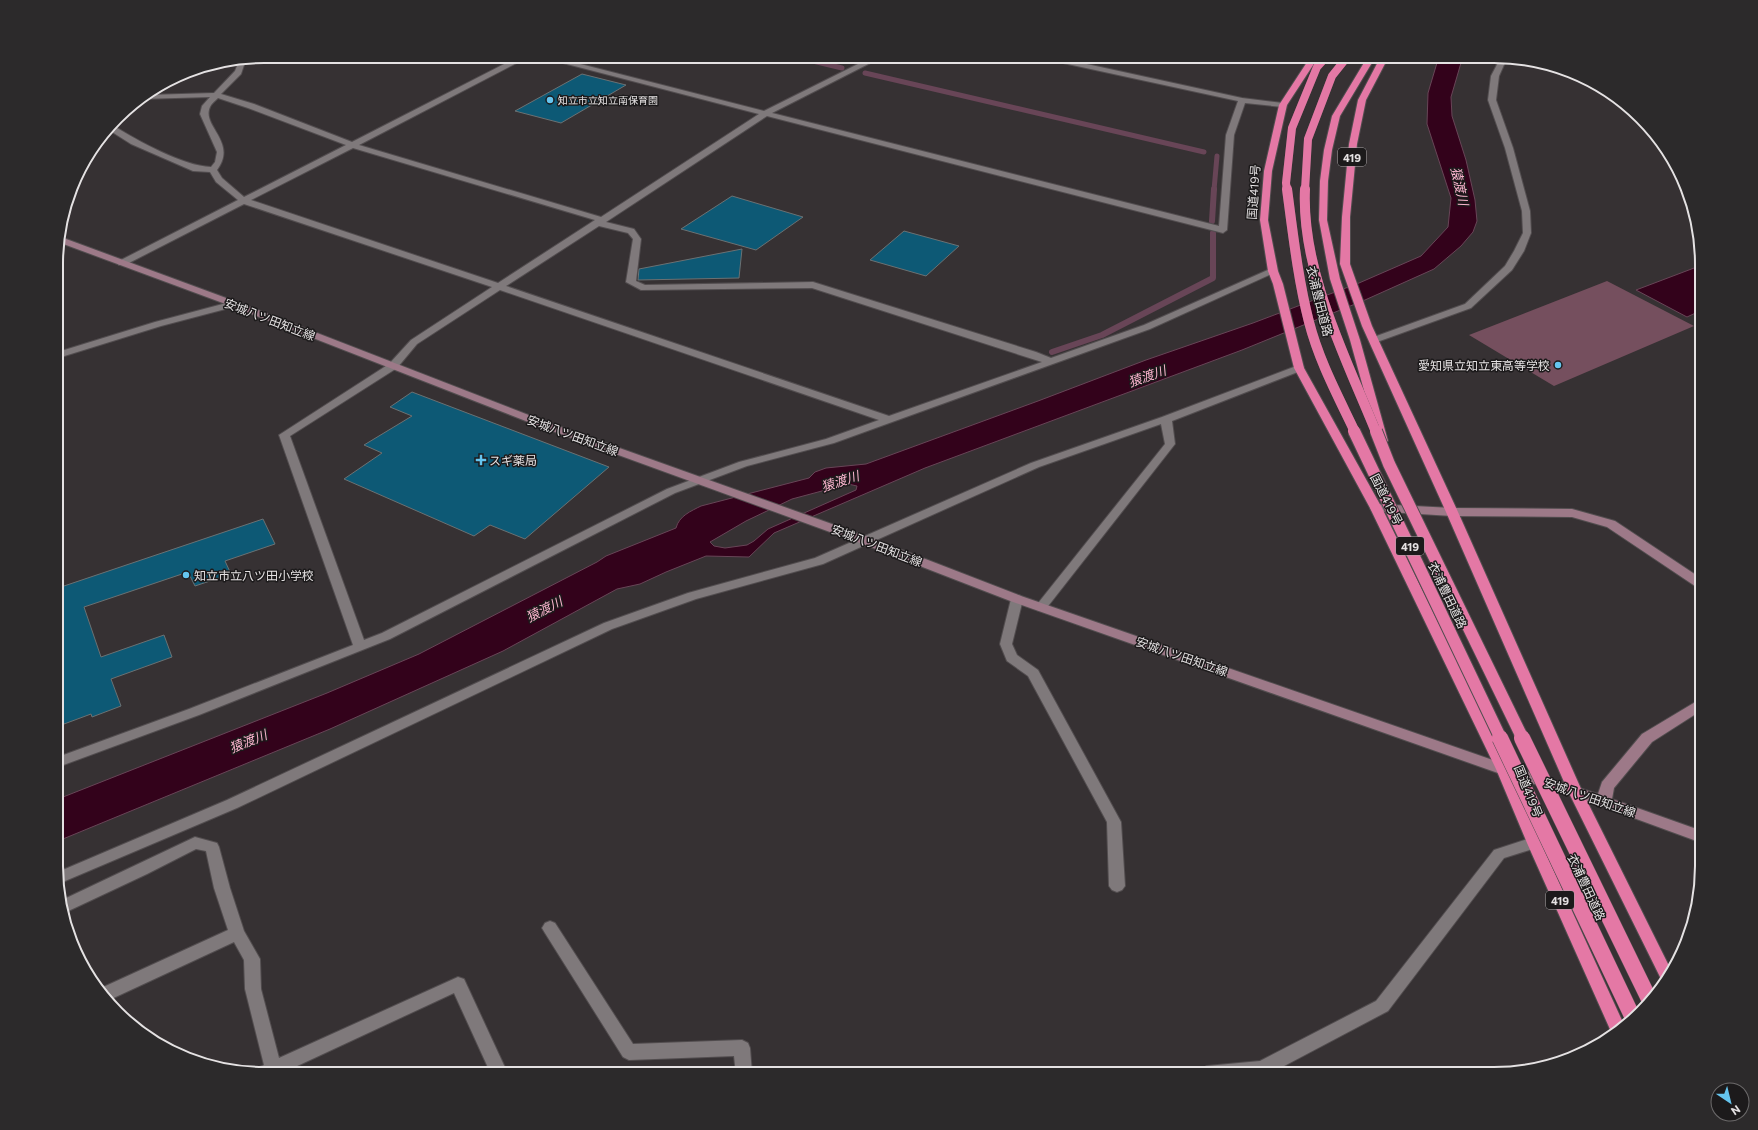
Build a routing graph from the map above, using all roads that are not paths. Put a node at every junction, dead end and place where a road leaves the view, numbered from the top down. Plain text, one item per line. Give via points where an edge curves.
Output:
1 (512, 63) edge
2 (568, 63) edge
3 (866, 63) edge
4 (1072, 63) edge
5 (1310, 63) edge
6 (1321, 63) edge
7 (1342, 63) edge
8 (1368, 63) edge
9 (1381, 63) edge
10 (1501, 63) edge
11 (240, 65) edge
12 (216, 95) junction
13 (152, 97) edge
14 (1242, 100) junction
15 (1283, 105) junction
16 (766, 113) junction
17 (114, 130) edge
18 (352, 145) junction
19 (213, 170) junction
20 (244, 201) junction
21 (601, 221) junction
22 (64, 241) edge
23 (122, 263) junction
24 (1273, 271) junction
25 (500, 287) junction
26 (234, 304) junction
27 (1374, 340) junction
28 (63, 353) edge
29 (1049, 361) junction
30 (393, 366) junction
31 (1300, 368) junction
32 (1166, 419) junction
33 (889, 420) junction
34 (1389, 464) junction
35 (698, 481) junction
36 (1376, 508) junction
37 (1452, 512) junction
38 (867, 541) junction
39 (1695, 580) edge
40 (1017, 599) junction
41 (1041, 607) junction
42 (360, 647) junction
43 (1695, 708) edge
44 (63, 760) edge
45 (1503, 768) junction
46 (1575, 791) junction
47 (1604, 802) junction
48 (1695, 834) edge
49 (1534, 843) junction
50 (63, 876) edge
51 (1117, 886) dead end
52 (67, 905) edge
53 (550, 928) dead end
54 (237, 933) junction
55 (1664, 973) edge
56 (108, 993) edge
57 (1648, 996) edge
58 (1631, 1013) edge
59 (1617, 1025) edge
60 (267, 1067) edge
61 (277, 1067) edge
62 (497, 1067) edge
63 (743, 1067) edge
64 (1266, 1067) edge

1 - 18 street
2 - 16 street
3 - 16 street
4 - 14 street
5 - 15 highway, 国道419号 / 419
6 - 58 highway, 衣浦豊田道路 / 419, bridge via 1292,128 1286,183 1296,261 1309,322 1323,365
7 - 34 highway, 衣浦豊田道路 / 419, bridge via 1332,76 1308,139 1305,197 1308,239 1320,293
8 - 34 highway, 衣浦豊田道路 / 419, bridge via 1336,116 1325,167 1323,220 1335,279 1355,340
9 - 27 highway, 419 via 1362,100 1353,144 1346,218 1345,264
10 - 27 street via 1495,76 1492,100 1500,129 1509,148 1526,211 1527,233 1519,251 1509,268 1468,306
11 - 12 street via 238,72
12 - 13 street
12 - 18 street
12 - 19 street via 206,106 204,114 221,152 220,162
14 - 15 street
14 - 16 street via 1230,135 1224,230
15 - 24 highway, 国道419号 / 419 via 1268,171 1264,220
16 - 21 street
17 - 19 street via 134,142 196,169
18 - 20 street
18 - 21 street
19 - 20 street via 219,180
20 - 23 street
20 - 25 street
21 - 25 street
21 - 29 street via 631,231 637,239 631,282 644,288 813,285
22 - 23 main road, 安城八ツ田知立線
23 - 26 main road, 安城八ツ田知立線
24 - 29 street via 1147,327
24 - 31 highway, 国道419号 / 419
25 - 30 street via 414,342
25 - 33 street
26 - 28 street
26 - 30 main road, 安城八ツ田知立線
27 - 37 highway, 419
29 - 33 street
30 - 35 main road, 安城八ツ田知立線
30 - 42 street via 284,435
31 - 32 street
31 - 36 highway, 国道419号 / 419
32 - 38 street via 1035,465
32 - 41 street via 1170,444
33 - 35 street via 830,441 743,464
34 - 57 highway, 衣浦豊田道路 / 419, bridge
35 - 38 main road, 安城八ツ田知立線
35 - 42 street via 671,491
36 - 37 main road
36 - 45 highway, 国道419号 / 419
37 - 39 main road via 1580,515 1610,524
37 - 46 highway, 419
38 - 40 main road, 安城八ツ田知立線
38 - 50 street via 819,561 692,596 608,626 232,804
40 - 41 main road, 安城八ツ田知立線
40 - 51 street via 1006,644 1012,658 1033,673 1114,822
41 - 45 main road, 安城八ツ田知立線
42 - 44 street
43 - 47 main road via 1648,738 1607,786
45 - 46 main road, 安城八ツ田知立線
45 - 49 highway, 国道419号 / 419
46 - 47 main road, 安城八ツ田知立線
46 - 55 highway, 419
47 - 48 main road, 安城八ツ田知立線
49 - 59 highway, 国道419号 / 419
49 - 64 street via 1499,854 1382,1006
52 - 54 street via 195,843 212,847
53 - 63 street via 629,1052 742,1048
54 - 56 street
54 - 60 street via 252,959 253,989
61 - 62 street via 458,984

